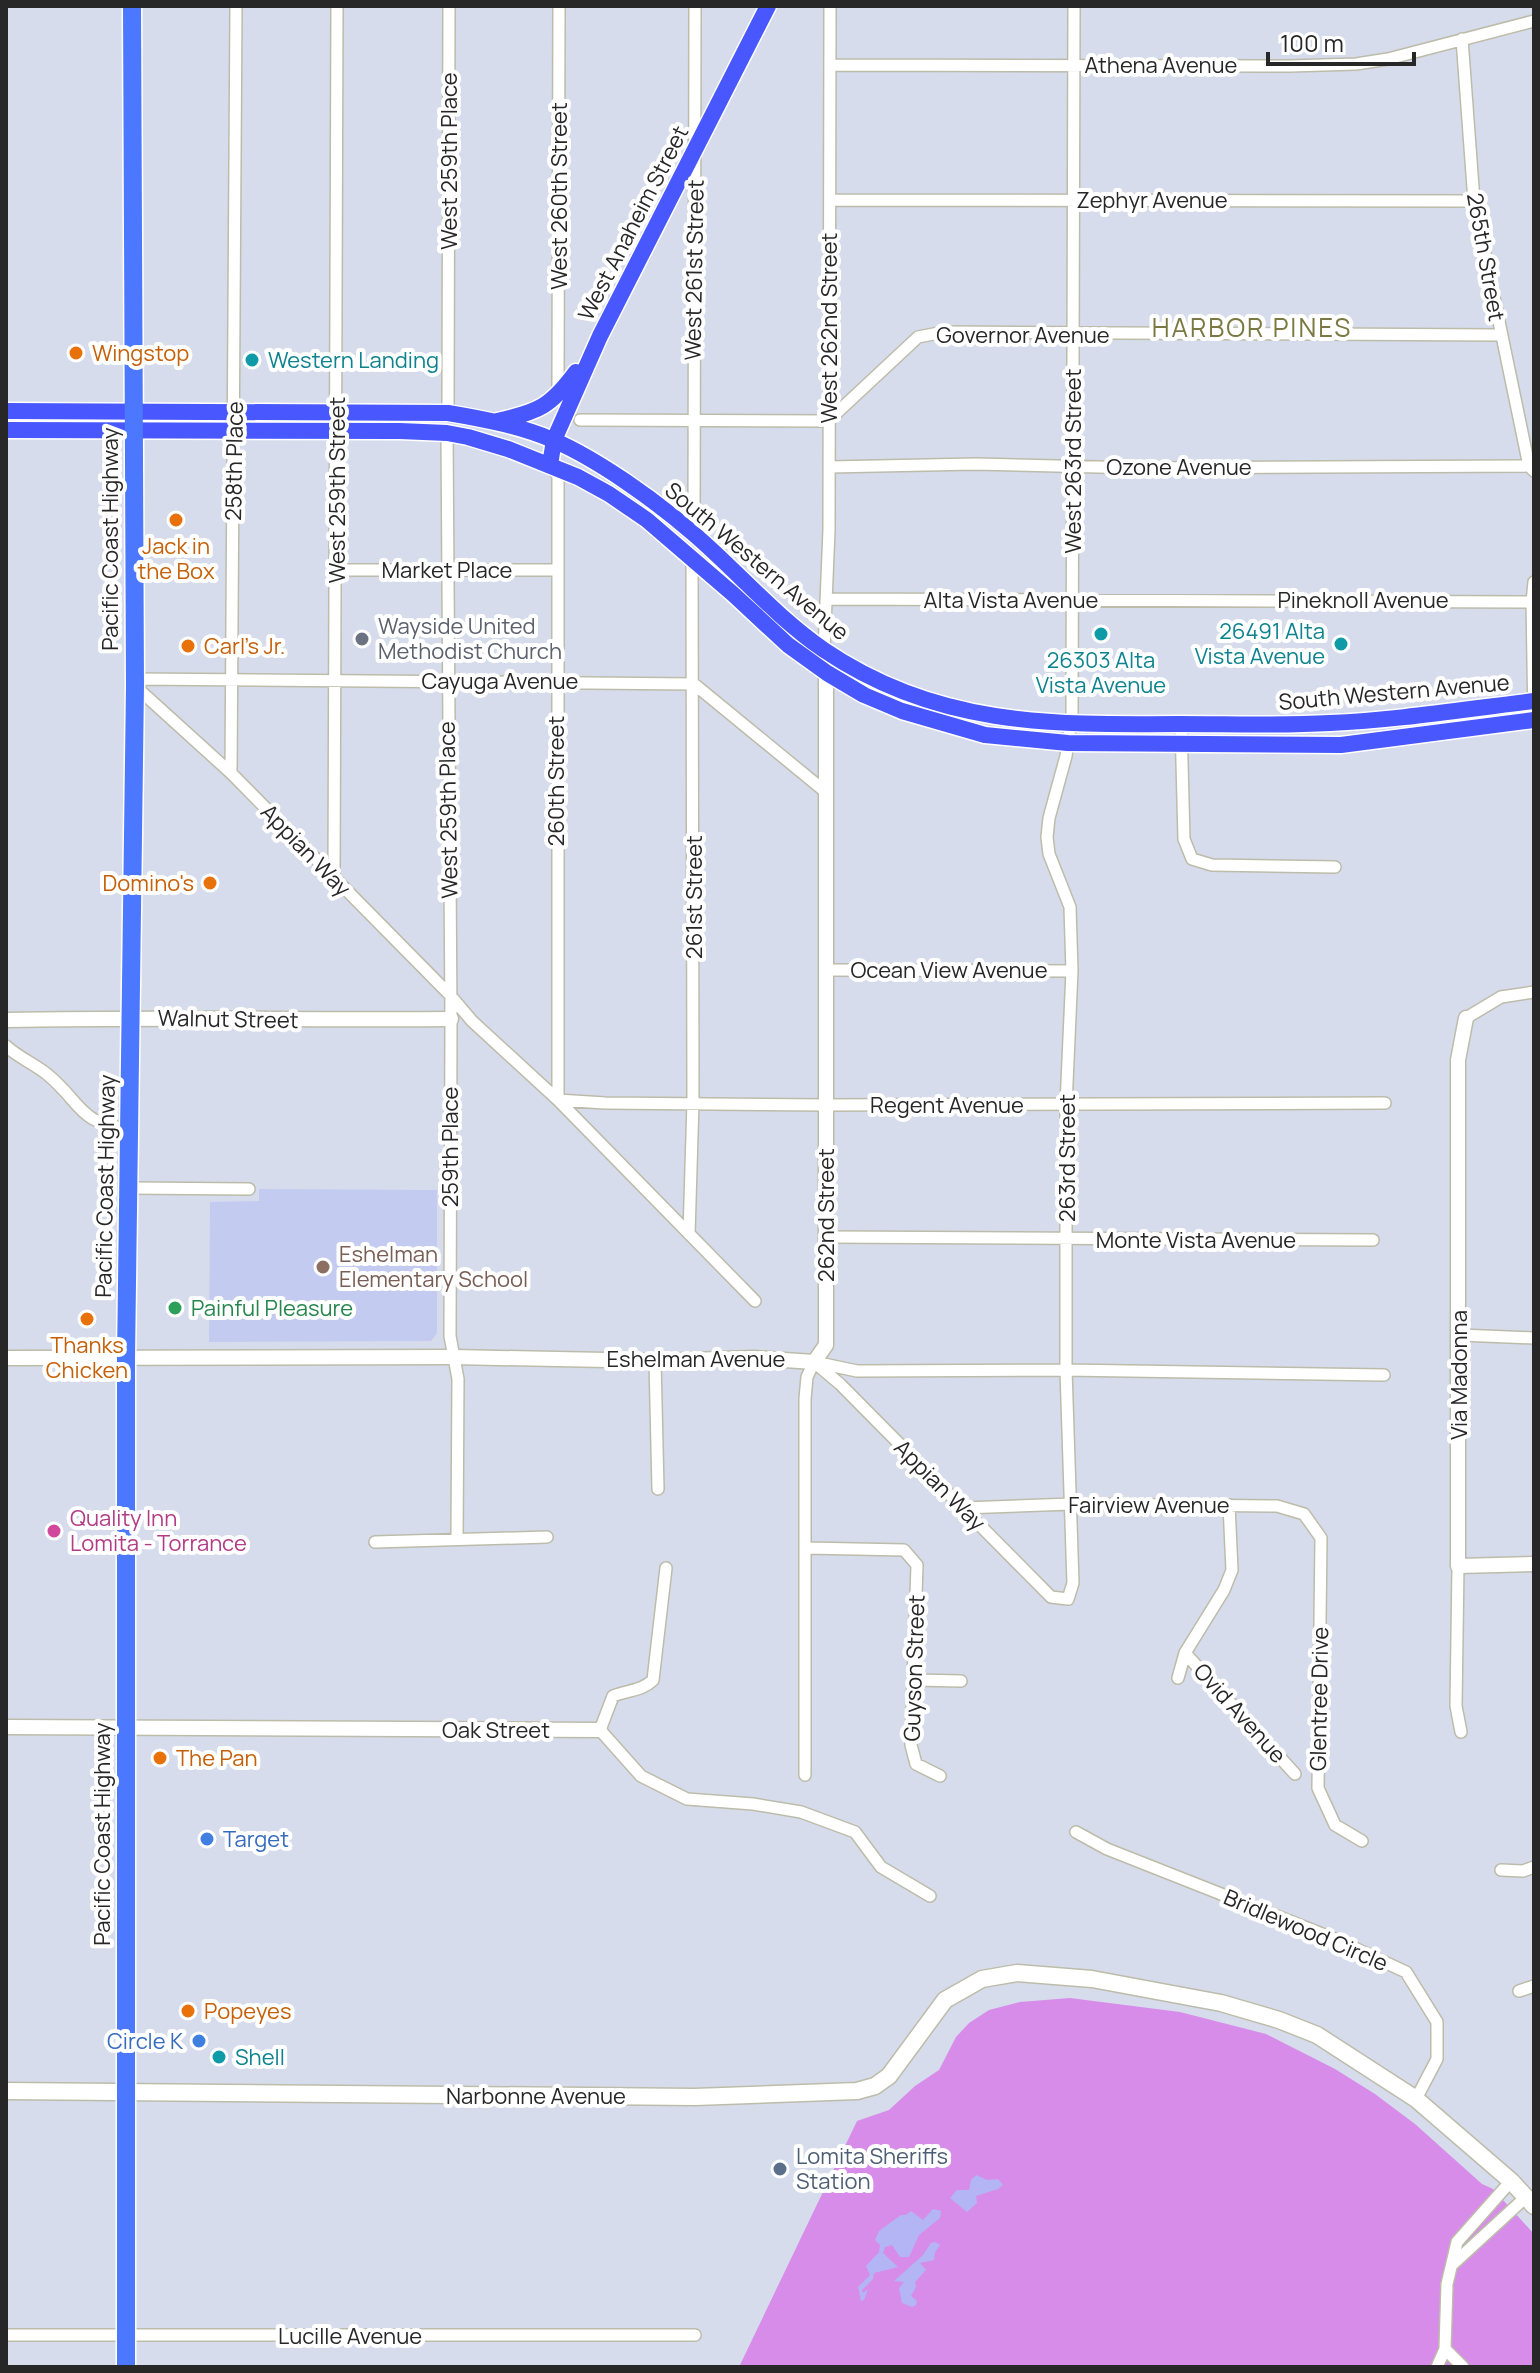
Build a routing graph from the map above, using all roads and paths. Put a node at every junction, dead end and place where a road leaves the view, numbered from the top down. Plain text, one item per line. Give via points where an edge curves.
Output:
1 (132, 6) edge
2 (236, 6) edge
3 (337, 6) edge
4 (449, 6) edge
5 (559, 6) edge
6 (695, 6) edge
7 (768, 6) edge
8 (830, 6) edge
9 (1074, 6) edge
10 (1534, 21) edge
11 (1462, 39) junction
12 (830, 65) junction
13 (1074, 65) junction
14 (695, 151) junction
15 (830, 200) junction
16 (1073, 200) junction
17 (1474, 201) junction
18 (1073, 334) junction
19 (1500, 335) junction
20 (592, 352) junction
21 (558, 385) dead end
22 (133, 410) junction
23 (6, 411) edge
24 (235, 411) junction
25 (337, 411) junction
26 (448, 413) junction
27 (580, 420) dead end
28 (693, 420) junction
29 (495, 421) junction
30 (828, 421) junction
31 (6, 430) edge
32 (234, 430) junction
33 (132, 431) junction
34 (337, 431) junction
35 (447, 433) junction
36 (554, 440) junction
37 (550, 465) junction
38 (1072, 466) junction
39 (829, 467) junction
40 (1532, 468) edge
41 (694, 534) junction
42 (692, 559) junction
43 (448, 569) junction
44 (336, 570) junction
45 (557, 570) junction
46 (1534, 582) edge
47 (828, 599) junction
48 (1195, 599) joint
49 (1073, 601) junction
50 (1532, 602) junction
51 (824, 650) junction
52 (827, 673) junction
53 (232, 680) junction
54 (335, 680) junction
55 (447, 681) junction
56 (556, 682) junction
57 (135, 683) junction
58 (694, 684) junction
59 (1534, 701) edge
60 (1534, 720) edge
61 (1070, 723) junction
62 (1181, 724) junction
63 (1068, 743) junction
64 (1181, 744) junction
65 (231, 773) junction
66 (827, 793) junction
67 (1335, 867) dead end
68 (334, 879) junction
69 (826, 970) junction
70 (1072, 971) junction
71 (1534, 992) edge
72 (450, 995) junction
73 (132, 1018) junction
74 (1466, 1018) joint
75 (451, 1019) junction
76 (6, 1020) edge
77 (472, 1021) junction
78 (7, 1048) edge
79 (558, 1100) junction
80 (693, 1102) junction
81 (1385, 1103) dead end
82 (826, 1105) junction
83 (1066, 1105) junction
84 (130, 1129) junction
85 (129, 1188) junction
86 (249, 1189) dead end
87 (689, 1234) junction
88 (826, 1237) junction
89 (1066, 1240) junction
90 (1373, 1240) dead end
91 (755, 1301) dead end
92 (1460, 1335) junction
93 (1534, 1338) edge
94 (453, 1357) junction
95 (6, 1358) edge
96 (126, 1358) junction
97 (655, 1361) junction
98 (814, 1362) junction
99 (1066, 1370) junction
100 (1384, 1375) dead end
101 (658, 1489) dead end
102 (1071, 1504) junction
103 (1229, 1505) junction
104 (963, 1508) junction
105 (547, 1537) dead end
106 (457, 1538) junction
107 (1321, 1538) joint
108 (375, 1542) dead end
109 (807, 1548) junction
110 (1534, 1564) edge
111 (1458, 1566) junction
112 (666, 1568) dead end
113 (1068, 1599) joint
114 (1185, 1653) junction
115 (1178, 1678) dead end
116 (915, 1680) junction
117 (961, 1681) dead end
118 (126, 1726) junction
119 (6, 1727) edge
120 (600, 1730) junction
121 (1461, 1732) dead end
122 (1295, 1774) dead end
123 (805, 1775) dead end
124 (940, 1776) dead end
125 (1076, 1832) dead end
126 (1362, 1841) dead end
127 (1534, 1867) edge
128 (1501, 1870) dead end
129 (930, 1896) dead end
130 (1534, 1986) edge
131 (1519, 1991) dead end
132 (6, 2091) edge
133 (126, 2093) junction
134 (1416, 2099) junction
135 (1511, 2181) junction
136 (1530, 2201) edge
137 (1453, 2264) junction
138 (6, 2335) edge
139 (695, 2335) dead end
140 (126, 2336) junction
141 (1445, 2349) junction
142 (126, 2367) edge
143 (1437, 2367) edge
144 (1463, 2367) edge

1 - 22 highway, Pacific Coast Highway
2 - 24 street, 258th Place
3 - 25 street, West 259th Street
4 - 26 street, West 259th Place
5 - 21 street, West 260th Street
6 - 14 street, West 261st Street
7 - 14 main road, West Anaheim Street
8 - 12 street, West 262nd Street
9 - 13 street, West 263rd Street
10 - 11 street, Athena Avenue
11 - 13 street, Athena Avenue via 1356,64
11 - 17 street, 265th Street
12 - 13 street, Athena Avenue
12 - 15 street, West 262nd Street
13 - 16 street, West 263rd Street
14 - 20 main road, West Anaheim Street
14 - 28 street, West 261st Street
15 - 16 street, Zephyr Avenue
15 - 30 street, West 262nd Street
16 - 17 street, Zephyr Avenue
16 - 18 street, West 263rd Street
17 - 19 street, 265th Street
18 - 19 street, Governor Avenue
18 - 30 street, Governor Avenue via 944,332 918,337
18 - 38 street, West 263rd Street
19 - 40 street, 265th Street
20 - 29 main road via 547,405
20 - 36 main road, West Anaheim Street
22 - 23 main road, South Western Avenue
22 - 24 main road, South Western Avenue
22 - 33 highway, Pacific Coast Highway
24 - 25 main road, South Western Avenue
24 - 32 street, 258th Place
25 - 26 main road, South Western Avenue
25 - 34 street, West 259th Street
26 - 29 main road, South Western Avenue
27 - 28 street
28 - 30 street
28 - 41 street, West 261st Street
29 - 36 main road, South Western Avenue
30 - 39 street, West 262nd Street
31 - 33 main road, South Western Avenue
32 - 33 main road, South Western Avenue
32 - 34 main road, South Western Avenue
32 - 53 street, 258th Place
33 - 57 highway, Pacific Coast Highway
34 - 35 main road, South Western Avenue
34 - 44 street, West 259th Street
35 - 37 main road, South Western Avenue
35 - 43 street, West 259th Place
36 - 37 main road, West Anaheim Street
36 - 41 main road, South Western Avenue via 612,474
37 - 42 main road, South Western Avenue via 625,504
37 - 45 street, 260th Street via 558,476
38 - 39 street, Ozone Avenue
38 - 40 street, Ozone Avenue
38 - 49 street, West 263rd Street
39 - 47 street, West 262nd Street
41 - 51 main road, South Western Avenue
42 - 52 main road, South Western Avenue
42 - 58 street, 261st Street
43 - 44 street, Market Place
43 - 45 street, Market Place
43 - 55 street, West 259th Place
44 - 54 street, West 259th Street
45 - 56 street, 260th Street
46 - 50 street
47 - 49 street, Alta Vista Avenue
47 - 51 street, West 262nd Street
48 - 49 street, Alta Vista Avenue
48 - 50 street, Pineknoll Avenue
49 - 61 street, West 263rd Street
50 - 59 street
51 - 52 street, 262nd Street
51 - 61 main road, South Western Avenue via 867,676 944,706 1022,721
52 - 63 main road, South Western Avenue via 902,711 971,731
52 - 66 street, 262nd Street
53 - 54 street, Cayuga Avenue
53 - 57 street, Cayuga Avenue
53 - 65 street, 258th Place
54 - 55 street, Cayuga Avenue
54 - 68 street, West 259th Street
55 - 56 street, Cayuga Avenue
55 - 72 street, West 259th Place
56 - 58 street, Cayuga Avenue
56 - 79 street, 260th Street
57 - 65 street, Appian Way
57 - 73 highway, Pacific Coast Highway
58 - 66 street
58 - 80 street, 261st Street
59 - 60 street
59 - 62 main road, South Western Avenue via 1328,723
60 - 64 main road, South Western Avenue via 1341,745
61 - 62 main road, South Western Avenue
61 - 63 street, 263rd Street
62 - 64 street
63 - 64 main road, South Western Avenue
63 - 70 street, 263rd Street via 1047,837 1070,907
64 - 67 street via 1184,839 1192,859 1212,865
65 - 68 street, Appian Way
66 - 69 street, 262nd Street
68 - 72 street, Appian Way
69 - 70 street, Ocean View Avenue
69 - 82 street, 262nd Street
70 - 83 street, 263rd Street
71 - 74 street via 1501,997
72 - 75 street, 259th Place
72 - 77 street, Appian Way
73 - 75 street, Walnut Street
73 - 76 street, Walnut Street
73 - 84 highway, Pacific Coast Highway
74 - 92 street, Via Madonna via 1458,1060
75 - 77 street
75 - 94 street, 259th Place
77 - 79 street, Appian Way
78 - 84 street via 49,1075 92,1120
79 - 80 street, Regent Avenue
79 - 87 street, Appian Way
80 - 82 street, Regent Avenue
80 - 87 street, 261st Street
81 - 83 street, Regent Avenue
82 - 83 street, Regent Avenue
82 - 88 street, 262nd Street
83 - 89 street, 263rd Street
84 - 85 highway, Pacific Coast Highway
85 - 86 street
85 - 96 highway, Pacific Coast Highway
87 - 91 street, Appian Way
88 - 89 street, Monte Vista Avenue
88 - 98 street, 262nd Street via 826,1345
89 - 90 street, Monte Vista Avenue
89 - 99 street, 263rd Street
92 - 93 street
92 - 111 street, Via Madonna
94 - 96 street, Eshelman Avenue
94 - 97 street, Eshelman Avenue
94 - 106 street, 259th Place via 458,1379
95 - 96 street, Eshelman Avenue
96 - 118 highway, Pacific Coast Highway
97 - 98 street, Eshelman Avenue
97 - 101 street
98 - 99 street, Eshelman Avenue via 857,1371
98 - 104 street, Appian Way
98 - 109 street, 262nd Street via 805,1399
99 - 100 street, Eshelman Avenue
99 - 102 street, 263rd Street
102 - 103 street, Fairview Avenue
102 - 104 street, Fairview Avenue
102 - 113 street, 263rd Street via 1073,1583
103 - 107 street, Fairview Avenue via 1277,1506 1304,1514
103 - 114 street via 1232,1570
104 - 113 street, Appian Way via 1051,1597
105 - 106 street
106 - 108 street
107 - 126 street, Glentree Drive via 1318,1788 1335,1825
109 - 116 street, Guyson Street via 904,1550 917,1565
109 - 123 street, 262nd Street
110 - 111 street
111 - 121 street, Via Madonna via 1456,1706
112 - 120 street via 653,1680 613,1696
114 - 115 street
114 - 122 street, Ovid Avenue
116 - 117 street
116 - 124 street, Guyson Street via 912,1756 920,1767
118 - 119 street, Oak Street
118 - 120 street, Oak Street
118 - 133 highway, Pacific Coast Highway
120 - 129 street via 641,1776 687,1799 801,1812 855,1832 881,1867
125 - 134 street, Bridlewood Circle via 1406,1972 1437,2022 1437,2059
127 - 128 street
130 - 131 street
132 - 133 main road, Narbonne Avenue
133 - 134 main road, Narbonne Avenue via 695,2097 857,2091 889,2076 945,2000 982,1979 1017,1973 1092,1979 1221,2003 1279,2020 1317,2035
133 - 140 highway, Pacific Coast Highway
134 - 135 main road, Narbonne Avenue
135 - 136 main road, Narbonne Avenue
135 - 137 street via 1457,2242
136 - 137 street
137 - 141 street via 1447,2284
138 - 140 street, Lucille Avenue
139 - 140 street, Lucille Avenue
140 - 142 highway, Pacific Coast Highway
141 - 143 street
141 - 144 street

